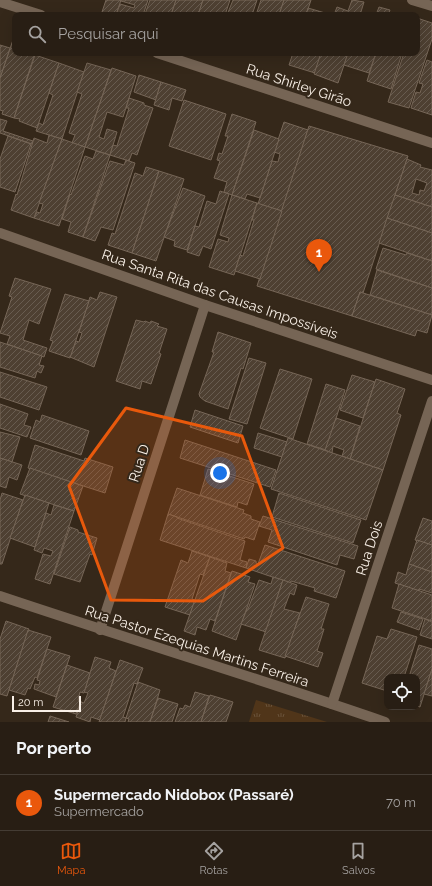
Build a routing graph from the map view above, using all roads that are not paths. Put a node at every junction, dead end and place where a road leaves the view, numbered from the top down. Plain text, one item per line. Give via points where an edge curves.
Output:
1 (412, 0) edge
2 (0, 2) edge
3 (432, 6) edge
4 (32, 12) edge
5 (166, 56) edge
6 (432, 143) edge
7 (0, 233) edge
8 (205, 305) junction
9 (432, 380) edge
10 (432, 401) edge
11 (0, 596) edge
12 (100, 630) junction
13 (332, 704) junction
14 (386, 722) edge

1 - 3 street
2 - 4 street
5 - 6 street, Rua Shirley Girão
7 - 8 street, Rua Santa Rita das Causas Impossíveis
8 - 9 street, Rua Santa Rita das Causas Impossíveis
8 - 12 street, Rua D
10 - 13 street, Rua Dois
11 - 12 street, Rua Pastor Ezequias Martins Ferreira
12 - 13 street, Rua Pastor Ezequias Martins Ferreira
13 - 14 street, Rua Pastor Ezequias Martins Ferreira

